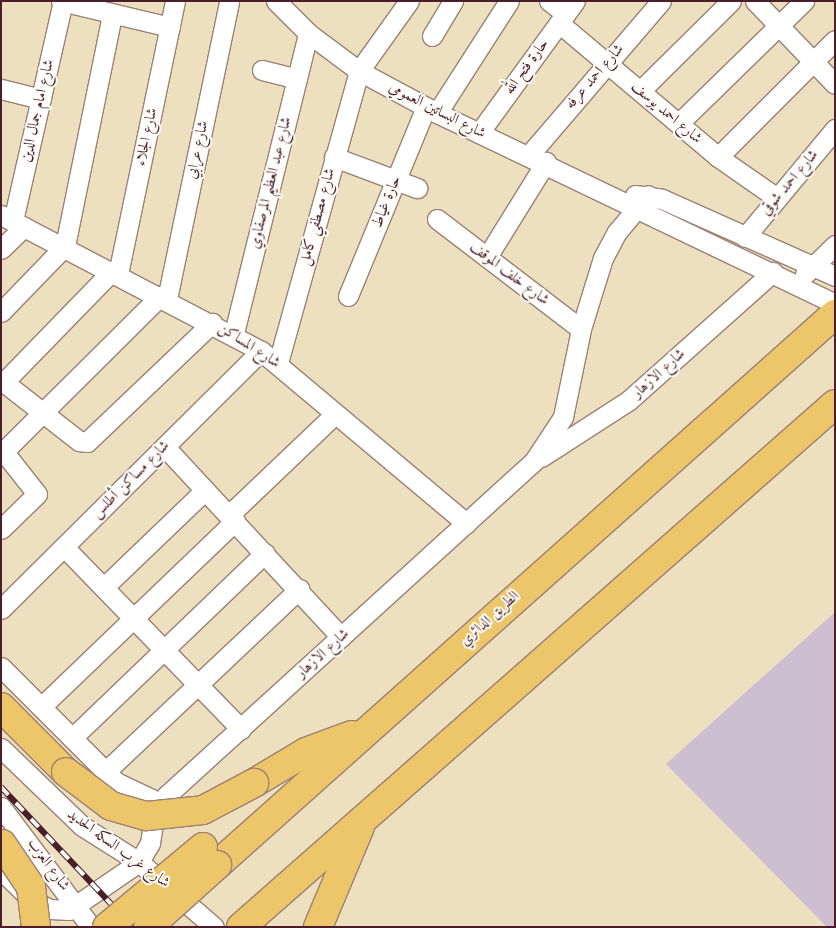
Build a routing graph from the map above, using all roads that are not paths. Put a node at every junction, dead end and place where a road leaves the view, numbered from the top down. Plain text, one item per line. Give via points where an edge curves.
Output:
1 (62, 1) edge
2 (175, 1) edge
3 (229, 1) edge
4 (276, 1) edge
5 (409, 1) edge
6 (453, 1) edge
7 (550, 1) edge
8 (661, 1) edge
9 (731, 1) edge
10 (756, 1) edge
11 (804, 1) edge
12 (507, 2) edge
13 (567, 13) edge
14 (112, 14) junction
15 (779, 26) junction
16 (170, 27) junction
17 (308, 33) junction
18 (432, 36) dead end
19 (835, 40) edge
20 (813, 61) junction
21 (606, 62) junction
22 (262, 70) dead end
23 (359, 71) junction
24 (297, 78) junction
25 (835, 84) edge
26 (1, 89) edge
27 (640, 91) junction
28 (41, 100) junction
29 (432, 110) junction
30 (678, 123) junction
31 (835, 129) edge
32 (479, 133) junction
33 (334, 157) junction
34 (718, 157) junction
35 (538, 158) junction
36 (396, 180) junction
37 (417, 188) dead end
38 (777, 198) junction
39 (641, 202) junction
40 (437, 219) dead end
41 (13, 221) edge
42 (745, 237) junction
43 (835, 245) edge
44 (65, 246) junction
45 (1, 249) edge
46 (487, 257) junction
47 (812, 266) junction
48 (115, 272) junction
49 (772, 272) junction
50 (835, 276) edge
51 (796, 284) junction
52 (348, 296) dead end
53 (164, 297) junction
54 (832, 307) edge
55 (1, 312) edge
56 (212, 323) junction
57 (581, 329) junction
58 (234, 333) junction
59 (261, 350) junction
60 (278, 363) junction
61 (3, 381) edge
62 (835, 404) edge
63 (44, 413) junction
64 (333, 416) junction
65 (165, 447) junction
66 (2, 453) edge
67 (534, 461) junction
68 (206, 490) junction
69 (232, 518) junction
70 (466, 523) junction
71 (1, 529) edge
72 (64, 547) junction
73 (265, 553) junction
74 (104, 587) junction
75 (299, 589) junction
76 (1, 609) edge
77 (134, 617) junction
78 (341, 637) junction
79 (165, 649) junction
80 (1, 667) edge
81 (199, 683) junction
82 (1, 707) edge
83 (41, 707) junction
84 (241, 729) junction
85 (363, 731) junction
86 (72, 738) junction
87 (1, 748) edge
88 (105, 772) junction
89 (160, 803) junction
90 (1, 807) edge
91 (364, 819) junction
92 (1, 843) edge
93 (210, 856) junction
94 (138, 862) junction
95 (1, 870) edge
96 (78, 908) junction
97 (248, 920) edge
98 (36, 927) edge
99 (91, 927) edge
100 (107, 927) edge
101 (148, 927) edge
102 (214, 927) edge
103 (318, 927) edge

1 - 14 street
1 - 28 street, شارع امام جمال الدين
2 - 16 street, شارع الجلاء
3 - 53 street, شارع عرابي
4 - 17 street, شارع البساتين العمومي
5 - 23 street, شارع مصطفي كامل
6 - 18 street
7 - 13 street, شارع احمد يوسف
8 - 21 street, شارع احمد عرفه
9 - 27 street
10 - 15 street
11 - 15 street
12 - 29 street, حارة غياط
13 - 21 street, شارع احمد يوسف
13 - 32 street, حارة فتح الله
14 - 16 street
14 - 44 street
15 - 20 street
15 - 30 street
16 - 48 street, شارع الجلاء
17 - 23 street, شارع البساتين العمومي
17 - 24 street, شارع عبد العظيم المرصفاوي
19 - 20 street
20 - 25 street
20 - 34 street
21 - 27 street, شارع احمد يوسف
21 - 35 street, شارع احمد عرفه
22 - 24 street
23 - 29 street, شارع البساتين العمومي
23 - 33 street, شارع مصطفي كامل
24 - 58 street, شارع عبد العظيم المرصفاوي
26 - 28 street
27 - 30 street, شارع احمد يوسف
28 - 41 street, شارع امام جمال الدين
29 - 32 street, شارع البساتين العمومي
29 - 36 street, حارة غياط
30 - 34 street, شارع احمد يوسف
31 - 38 street, شارع احمد شوقي
32 - 35 street, شارع البساتين العمومي
33 - 36 street
33 - 60 street, شارع مصطفي كامل
34 - 38 street, شارع احمد يوسف
35 - 39 street, شارع البساتين العمومي via 614,195
35 - 46 street, شارع احمد عرفه
36 - 37 street
36 - 52 street, حارة غياط
38 - 42 street, شارع احمد شوقي
39 - 42 street, شارع البساتين العمومي
39 - 49 street, شارع البساتين العمومي
39 - 57 street, شارع الازهار via 603,258
40 - 46 street, شارع خلف الموقف
41 - 44 street, شارع المساكن
41 - 45 street
42 - 47 street, شارع البساتين العمومي
43 - 47 street
44 - 48 street, شارع المساكن
44 - 55 street
46 - 57 street, شارع خلف الموقف
47 - 50 street, شارع البساتين العمومي
47 - 51 street
48 - 53 street, شارع المساكن
48 - 61 street
49 - 51 street, شارع البساتين العمومي
49 - 67 street, شارع الازهار via 628,401
51 - 54 street, شارع البساتين العمومي
53 - 56 street, شارع المساكن
53 - 63 street
54 - 85 highway, الطريق الدائري
56 - 58 street, شارع المساكن
56 - 63 street via 95,438 79,441
57 - 67 street, شارع الازهار via 563,417
58 - 59 street, شارع المساكن
59 - 60 street, شارع المساكن
59 - 65 street, شارع مساكن أطلس
60 - 64 street, شارع المساكن
61 - 63 street
62 - 91 highway
63 - 66 street
64 - 69 street
64 - 70 street, شارع المساكن
65 - 68 street
65 - 72 street, شارع مساكن أطلس
66 - 71 street via 37,494
67 - 70 street, شارع الازهار
68 - 69 street
68 - 74 street
69 - 73 street
69 - 77 street
70 - 78 street, شارع الازهار
72 - 74 street
72 - 76 street, شارع مساكن أطلس
73 - 75 street
73 - 79 street
74 - 77 street
75 - 78 street
75 - 81 street
77 - 79 street
77 - 83 street
78 - 84 street, شارع الازهار
79 - 81 street
79 - 86 street
80 - 83 street
81 - 84 street
81 - 88 street
82 - 85 highway, bridge via 79,786 129,813 185,815 221,803 306,752
83 - 86 street
84 - 89 street, شارع الازهار
85 - 93 highway, الطريق الدائري via 256,830
86 - 88 street
87 - 94 street, شارع غرب السكه الحديد via 82,826
88 - 89 street via 128,790
89 - 94 street, شارع الازهار via 152,820 150,843
90 - 96 street, شارع العزب
91 - 97 highway
91 - 103 highway
92 - 98 highway, bridge via 31,887
93 - 100 highway, bridge
93 - 101 highway, الطريق الدائري, bridge
94 - 96 street
94 - 102 street, شارع غرب السكه الحديد
95 - 96 street via 41,906 59,910
96 - 99 street, شارع العزب

